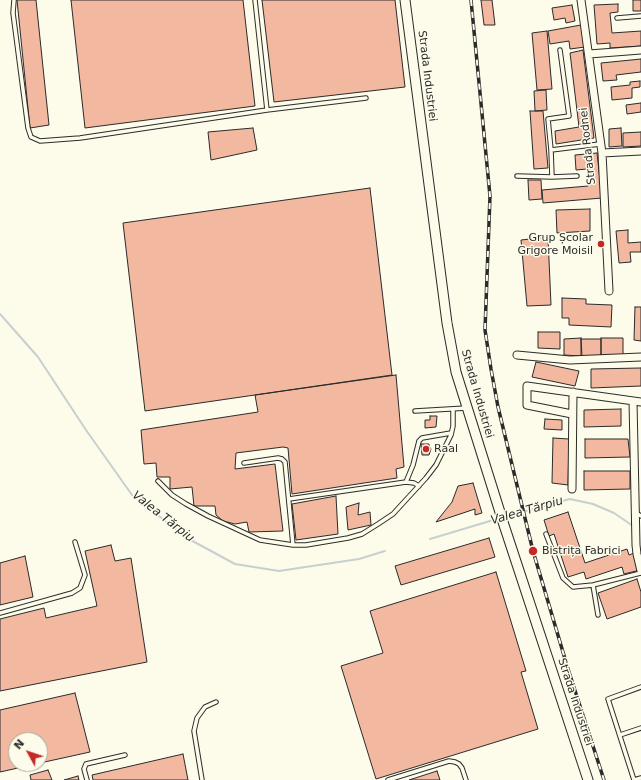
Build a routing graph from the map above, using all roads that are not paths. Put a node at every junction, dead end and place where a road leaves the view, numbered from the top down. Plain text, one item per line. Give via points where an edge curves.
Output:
1 (14, 0) edge
2 (254, 0) edge
3 (405, 0) edge
4 (581, 0) edge
5 (641, 16) edge
6 (617, 18) dead end
7 (560, 50) dead end
8 (641, 50) edge
9 (589, 54) junction
10 (366, 98) dead end
11 (267, 110) junction
12 (600, 144) junction
13 (551, 150) junction
14 (641, 151) edge
15 (602, 153) junction
16 (517, 176) dead end
17 (577, 176) dead end
18 (552, 177) junction
19 (609, 291) dead end
20 (517, 355) dead end
21 (641, 357) edge
22 (574, 392) junction
23 (637, 401) edge
24 (468, 408) junction
25 (453, 409) junction
26 (416, 411) dead end
27 (572, 414) junction
28 (451, 432) junction
29 (244, 463) dead end
30 (158, 482) dead end
31 (406, 482) junction
32 (419, 486) junction
33 (572, 489) dead end
34 (289, 499) junction
35 (638, 517) edge
36 (546, 534) dead end
37 (76, 542) dead end
38 (293, 545) junction
39 (641, 572) edge
40 (593, 585) junction
41 (0, 612) edge
42 (598, 615) dead end
43 (641, 687) edge
44 (216, 702) dead end
45 (641, 728) edge
46 (620, 735) junction
47 (125, 754) dead end
48 (641, 778) edge
49 (86, 780) edge
50 (202, 780) edge
51 (388, 780) edge
52 (466, 780) edge
53 (588, 780) edge
54 (634, 780) edge

1 - 11 lane via 13,13 28,128 31,137 40,141 80,138
2 - 11 lane
3 - 24 street, Strada Industriei via 447,323 456,372
4 - 9 street, Strada Rodnei
5 - 6 lane
7 - 13 lane via 568,116 548,119
8 - 9 street
9 - 12 street, Strada Rodnei
10 - 11 lane
12 - 13 lane
12 - 15 street, Strada Rodnei
13 - 18 lane
14 - 15 street
15 - 19 street, Strada Rodnei
16 - 18 lane
17 - 18 lane
20 - 21 street via 570,360
22 - 23 street
22 - 27 street
22 - 27 street via 527,386 528,405
23 - 35 street
24 - 25 lane
24 - 53 street, Strada Industriei via 497,505
25 - 26 lane
25 - 28 lane
27 - 33 street
28 - 31 lane via 418,441 414,465
28 - 32 lane via 436,465
29 - 34 lane via 282,459 285,462
30 - 38 lane via 172,495 208,516 260,540
31 - 32 lane
31 - 34 lane
32 - 38 lane via 393,514 362,534 326,542
34 - 38 lane
35 - 39 street via 636,545
36 - 40 lane via 563,578 573,587
37 - 41 lane via 85,575 80,588 72,593
39 - 40 lane
40 - 42 lane
43 - 46 lane via 608,699
44 - 50 lane via 205,707 197,718 194,731
45 - 46 lane
46 - 54 lane
47 - 49 lane via 86,764
48 - 54 lane
51 - 52 lane via 455,762 462,768

